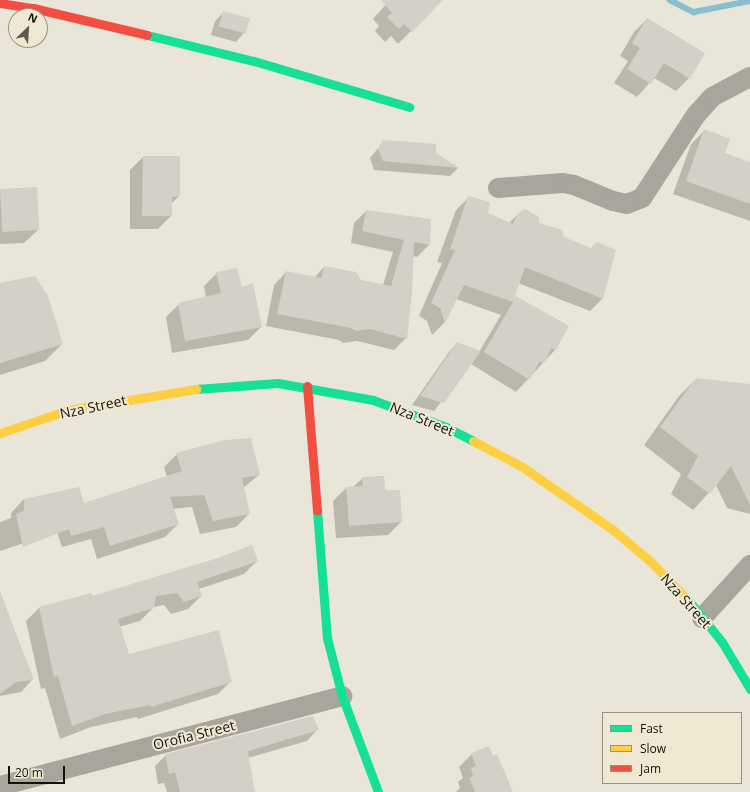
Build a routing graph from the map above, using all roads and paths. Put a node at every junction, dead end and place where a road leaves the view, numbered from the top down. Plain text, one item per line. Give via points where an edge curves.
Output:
1 (0, 3) edge
2 (750, 77) edge
3 (409, 107) dead end
4 (498, 188) dead end
5 (307, 386) junction
6 (0, 433) edge
7 (750, 565) edge
8 (702, 618) junction
9 (750, 689) edge
10 (342, 696) junction
11 (0, 786) edge
12 (378, 792) edge

1 - 3 street via 33,8 254,61
2 - 4 street via 712,97 642,198 627,204 574,185 563,184
5 - 6 street, Nza Street via 278,383 233,385 149,395 68,410
5 - 8 street, Nza Street via 373,400 419,416 446,427 521,466 612,529 650,561
5 - 10 street via 327,638
7 - 8 street
8 - 9 street, Nza Street via 722,642
10 - 11 street, Orofia Street
10 - 12 street

